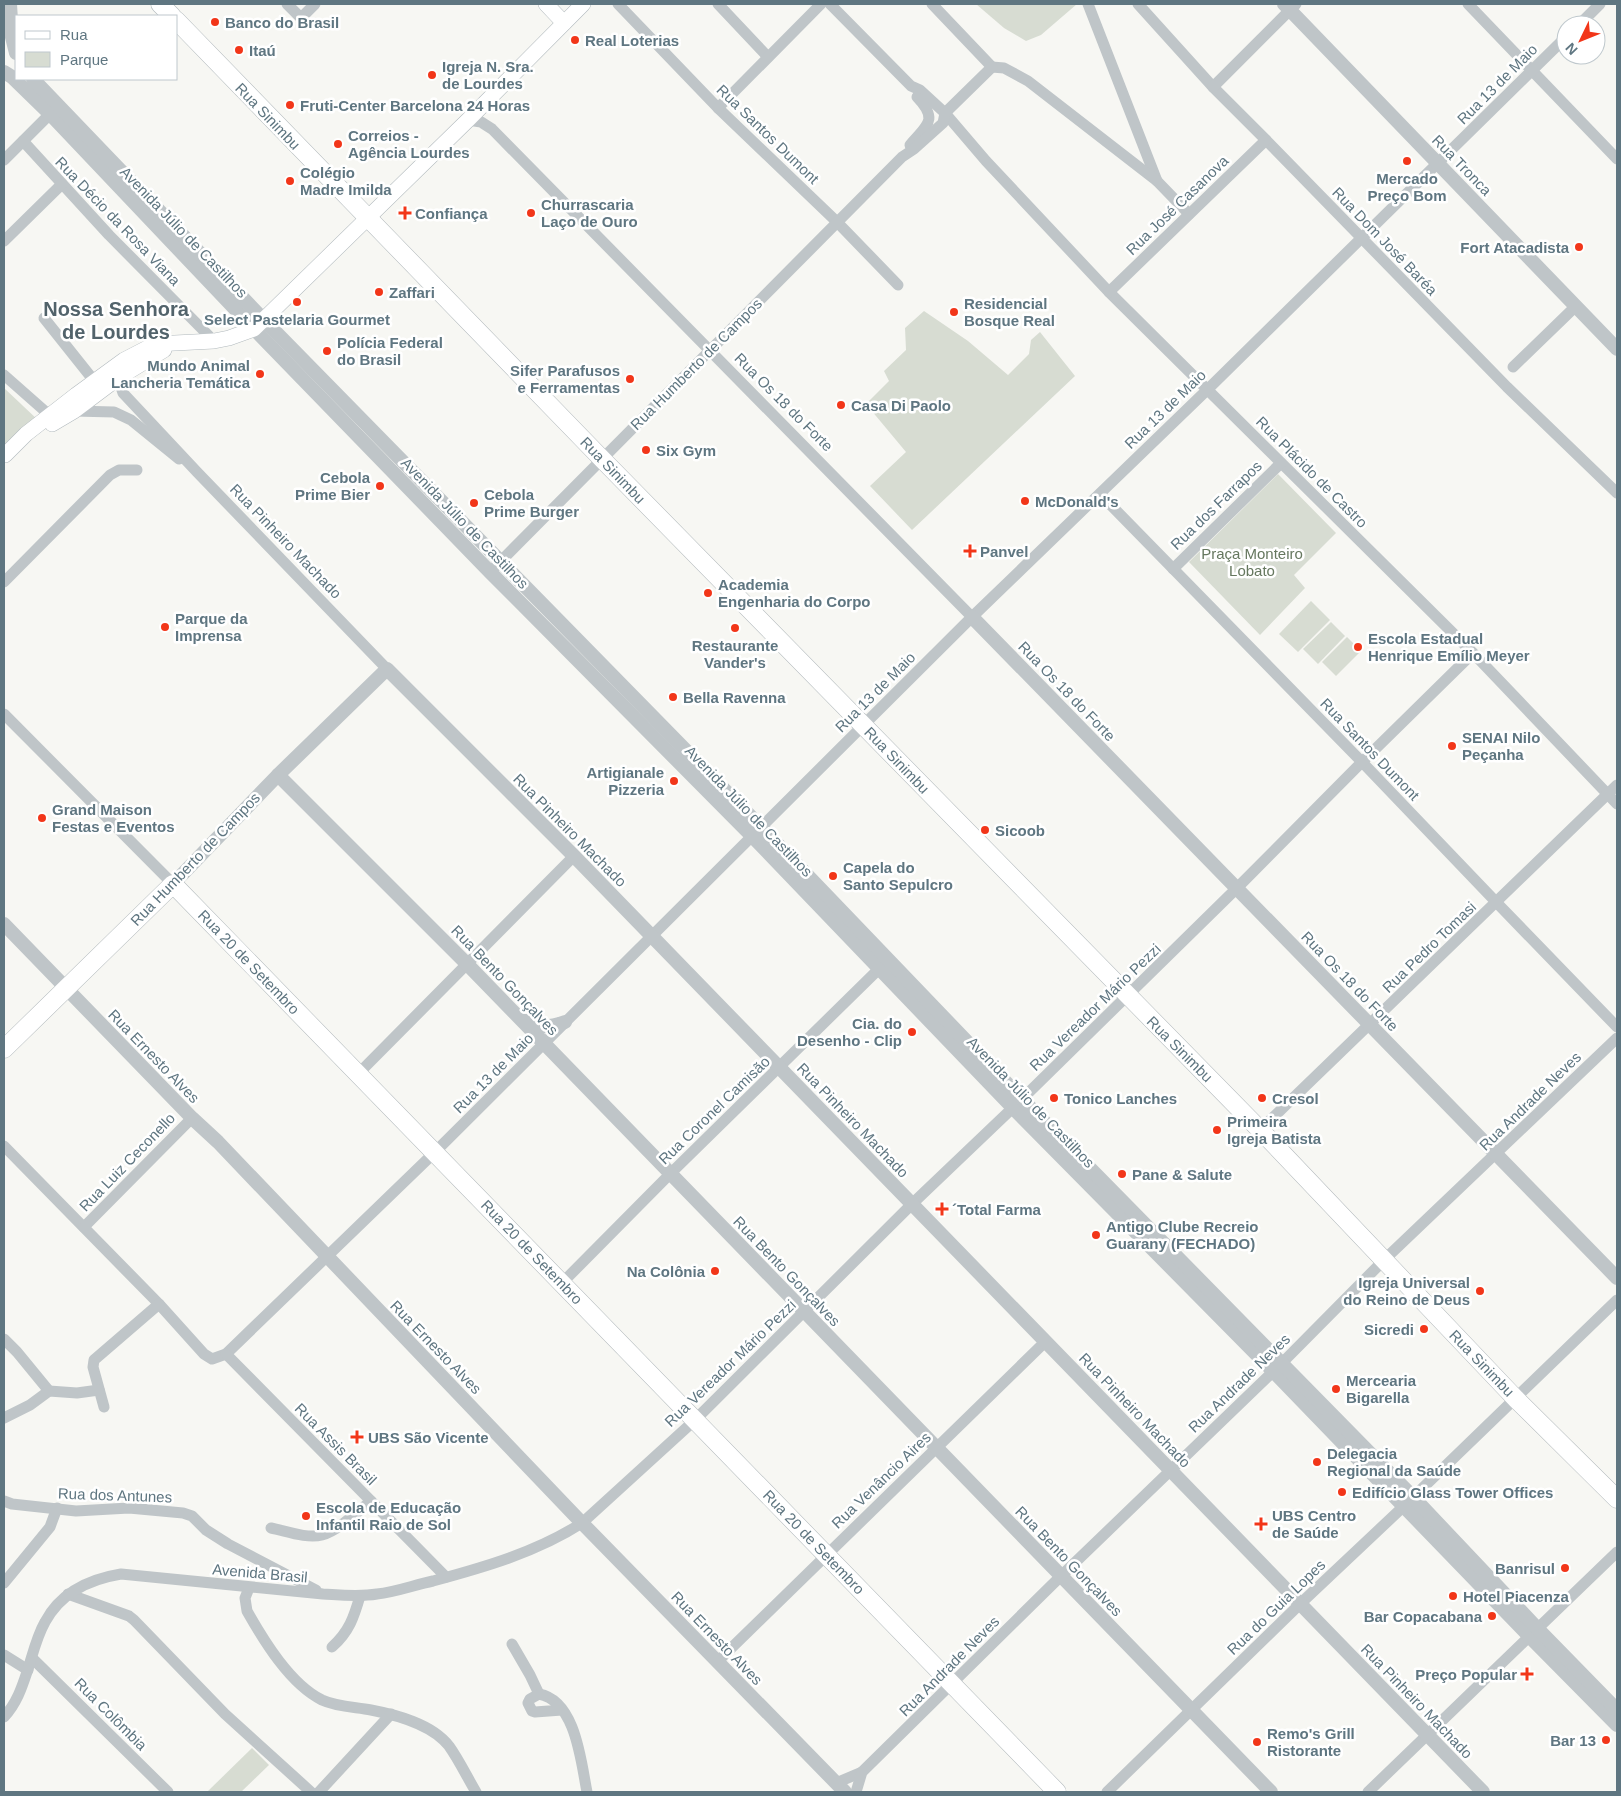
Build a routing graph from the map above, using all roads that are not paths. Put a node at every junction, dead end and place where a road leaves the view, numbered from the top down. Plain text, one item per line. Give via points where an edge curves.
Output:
1 (9, 4) edge
2 (160, 4) edge
3 (288, 4) edge
4 (316, 4) edge
5 (546, 4) edge
6 (583, 4) edge
7 (618, 4) edge
8 (718, 4) edge
9 (820, 4) edge
10 (830, 4) edge
11 (932, 4) edge
12 (1088, 4) edge
13 (1138, 4) edge
14 (1468, 4) edge
15 (1600, 4) edge
16 (1290, 6) edge
17 (4, 9) edge
18 (171, 15) edge
19 (1588, 15) edge
20 (178, 22) edge
21 (564, 23) junction
22 (1556, 47) edge
23 (15, 49) edge
24 (768, 57) junction
25 (992, 66) junction
26 (1532, 71) junction
27 (4, 72) edge
28 (15, 79) edge
29 (16, 80) edge
30 (34, 80) edge
31 (911, 86) junction
32 (1213, 87) junction
33 (484, 103) junction
34 (718, 108) junction
35 (54, 110) junction
36 (944, 118) junction
37 (468, 120) junction
38 (492, 129) junction
39 (1266, 140) junction
40 (23, 141) junction
41 (902, 157) junction
42 (1617, 158) edge
43 (4, 160) edge
44 (1438, 163) junction
45 (1157, 181) junction
46 (62, 184) junction
47 (1189, 214) junction
48 (367, 217) junction
49 (837, 222) junction
50 (1362, 238) junction
51 (4, 241) edge
52 (898, 285) dead end
53 (1110, 292) junction
54 (1576, 306) junction
55 (44, 318) dead end
56 (259, 325) junction
57 (214, 341) junction
58 (176, 343) junction
59 (1617, 348) edge
60 (710, 350) junction
61 (124, 360) junction
62 (1514, 367) dead end
63 (4, 374) edge
64 (118, 378) junction
65 (95, 382) junction
66 (1207, 390) junction
67 (74, 411) junction
68 (53, 418) junction
69 (4, 455) edge
70 (602, 459) junction
71 (1281, 463) junction
72 (137, 470) dead end
73 (197, 472) junction
74 (1617, 493) edge
75 (1100, 494) junction
76 (495, 567) junction
77 (1173, 569) junction
78 (4, 582) edge
79 (972, 616) junction
80 (1473, 653) junction
81 (386, 669) junction
82 (4, 714) edge
83 (864, 725) junction
84 (1362, 762) junction
85 (278, 774) junction
86 (1617, 786) edge
87 (1608, 794) junction
88 (1617, 804) edge
89 (757, 831) junction
90 (574, 856) junction
91 (173, 884) junction
92 (1237, 888) junction
93 (1497, 903) junction
94 (4, 924) edge
95 (652, 936) junction
96 (467, 964) junction
97 (883, 965) junction
98 (66, 988) junction
99 (1128, 995) junction
100 (520, 1018) junction
101 (565, 1022) junction
102 (1370, 1025) junction
103 (1617, 1027) edge
104 (1617, 1038) edge
105 (544, 1043) junction
106 (4, 1049) edge
107 (779, 1067) junction
108 (358, 1074) junction
109 (1017, 1103) junction
110 (192, 1118) junction
111 (1260, 1130) junction
112 (4, 1146) edge
113 (441, 1153) junction
114 (1496, 1154) junction
115 (670, 1174) junction
116 (912, 1204) junction
117 (84, 1227) junction
118 (327, 1257) junction
119 (1384, 1260) junction
120 (1617, 1278) edge
121 (562, 1283) junction
122 (1617, 1300) edge
123 (159, 1304) junction
124 (804, 1311) junction
125 (4, 1339) edge
126 (1045, 1342) junction
127 (226, 1354) junction
128 (1278, 1367) junction
129 (99, 1390) junction
130 (49, 1391) junction
131 (1516, 1398) junction
132 (104, 1407) dead end
133 (4, 1418) edge
134 (695, 1420) junction
135 (936, 1447) junction
136 (1171, 1471) junction
137 (1617, 1499) edge
138 (4, 1501) edge
139 (371, 1501) junction
140 (1409, 1502) junction
141 (57, 1508) junction
142 (582, 1523) junction
143 (271, 1528) dead end
144 (1617, 1552) edge
145 (826, 1555) junction
146 (1061, 1576) junction
147 (446, 1577) junction
148 (4, 1583) edge
149 (249, 1588) junction
150 (68, 1594) junction
151 (323, 1594) junction
152 (360, 1596) junction
153 (1300, 1604) junction
154 (1533, 1632) junction
155 (512, 1644) dead end
156 (332, 1647) dead end
157 (4, 1654) edge
158 (32, 1658) junction
159 (718, 1661) junction
160 (28, 1670) junction
161 (952, 1684) junction
162 (539, 1694) junction
163 (1596, 1697) junction
164 (562, 1710) junction
165 (1191, 1710) junction
166 (1617, 1710) edge
167 (391, 1714) junction
168 (4, 1717) edge
169 (1617, 1725) edge
170 (1427, 1735) junction
171 (862, 1772) junction
172 (840, 1787) edge
173 (168, 1792) edge
174 (311, 1792) edge
175 (319, 1792) edge
176 (476, 1792) edge
177 (587, 1792) edge
178 (856, 1792) edge
179 (1057, 1792) edge
180 (1107, 1792) edge
181 (1271, 1792) edge
182 (1368, 1792) edge
183 (1483, 1792) edge

1 - 17 street
1 - 23 street
2 - 18 main road
3 - 4 street via 301,18
5 - 21 main road
6 - 21 main road
7 - 34 street, Rua Santos Dumont
8 - 24 street
9 - 24 street
10 - 31 street, Rua Plácido de Castro
11 - 25 street
12 - 45 street
13 - 32 street, Rua Dom José Baréa
14 - 26 street
15 - 19 street
16 - 32 street
16 - 44 street, Rua Tronca
20 - 48 main road, Rua Sinimbu
21 - 33 main road
22 - 26 street, Rua 13 de Maio
24 - 34 street
25 - 36 street, Rua Humberto de Campos
25 - 45 street via 1004,68 1028,81
26 - 42 street
26 - 44 street, Rua 13 de Maio
27 - 28 street, Avenida Júlio de Castilhos
29 - 35 street, Avenida Júlio de Castilhos
30 - 35 street, Avenida Júlio de Castilhos
31 - 36 street, Rua Plácido de Castro via 920,90
31 - 41 street, Rua Humberto de Campos via 927,107 929,119
32 - 39 street, Rua Dom José Baréa
33 - 37 main road
33 - 38 street, Rua Os 18 do Forte
34 - 49 street, Rua Santos Dumont
35 - 40 street
35 - 56 street, Avenida Júlio de Castilhos
36 - 41 street, Rua Humberto de Campos
36 - 53 street, Rua Plácido de Castro
37 - 38 street, Rua Os 18 do Forte via 481,122
37 - 48 main road
38 - 60 street, Rua Os 18 do Forte
39 - 47 street, Rua José Casanova
39 - 50 street, Rua Dom José Baréa
40 - 43 street
40 - 46 street, Rua Décio da Rosa Viana
41 - 49 street, Rua Humberto de Campos
44 - 50 street, Rua 13 de Maio
44 - 54 street, Rua Tronca
45 - 47 street
46 - 51 street
46 - 57 street, Rua Décio da Rosa Viana
47 - 53 street, Rua José Casanova
48 - 56 main road
48 - 70 main road, Rua Sinimbu
49 - 52 street, Rua Santos Dumont
49 - 60 street, Rua Humberto de Campos
50 - 66 street, Rua 13 de Maio
50 - 74 street, Rua Dom José Baréa via 1507,387
53 - 66 street, Rua Plácido de Castro
54 - 59 street, Rua Tronca
54 - 62 street
55 - 65 street
56 - 57 main road
56 - 76 street, Avenida Júlio de Castilhos
57 - 58 main road
58 - 61 main road via 155,344
58 - 64 main road
60 - 70 street, Rua Humberto de Campos
60 - 79 street, Rua Os 18 do Forte
61 - 64 street
61 - 65 main road
63 - 68 street
64 - 67 main road
64 - 73 street, Rua Pinheiro Machado via 131,403
65 - 68 main road
66 - 71 street, Rua Plácido de Castro
66 - 75 street, Rua 13 de Maio
67 - 68 main road
67 - 73 street, Rua Pinheiro Machado via 114,412 131,420
68 - 69 main road via 26,434
70 - 76 street, Rua Humberto de Campos
70 - 83 main road, Rua Sinimbu
71 - 77 street, Rua dos Farrapos
71 - 80 street, Rua Plácido de Castro
72 - 78 street via 123,469 110,475
73 - 81 street, Rua Pinheiro Machado
75 - 77 street, Rua Santos Dumont
75 - 79 street, Rua 13 de Maio
76 - 89 street, Avenida Júlio de Castilhos
77 - 84 street, Rua Santos Dumont
79 - 83 street, Rua 13 de Maio
79 - 92 street, Rua Os 18 do Forte
80 - 84 street, Rua Vereador Mário Pezzi
80 - 87 street, Rua Plácido de Castro
81 - 85 street, Rua Humberto de Campos
81 - 90 street, Rua Pinheiro Machado
82 - 91 street, Rua 20 de Setembro
83 - 89 street, Rua 13 de Maio
83 - 99 main road, Rua Sinimbu
84 - 92 street, Rua Vereador Mário Pezzi
84 - 93 street, Rua Santos Dumont
85 - 91 street, Rua Humberto de Campos
85 - 96 street, Rua Bento Gonçalves
86 - 87 street, Rua Pedro Tomasi
87 - 88 street, Rua Plácido de Castro
87 - 93 street, Rua Pedro Tomasi
89 - 95 street, Rua 13 de Maio
89 - 97 street, Avenida Júlio de Castilhos
90 - 95 street, Rua Pinheiro Machado
90 - 96 street
91 - 98 main road, Rua Humberto de Campos
91 - 108 main road, Rua 20 de Setembro
92 - 99 street, Rua Vereador Mário Pezzi
92 - 102 street, Rua Os 18 do Forte
93 - 102 street, Rua Pedro Tomasi
93 - 103 street, Rua Santos Dumont
94 - 98 street, Rua Ernesto Alves
95 - 101 street, Rua 13 de Maio
95 - 107 street, Rua Pinheiro Machado
96 - 100 street, Rua Bento Gonçalves
96 - 108 street
97 - 107 street, Rua Coronel Camisão
97 - 109 street, Avenida Júlio de Castilhos
98 - 106 main road, Rua Humberto de Campos
98 - 110 street, Rua Ernesto Alves
99 - 109 street, Rua Vereador Mário Pezzi
99 - 111 main road, Rua Sinimbu
100 - 101 street via 544,1027
100 - 105 street, Rua Bento Gonçalves
101 - 105 street, Rua 13 de Maio
102 - 111 street, Rua Pedro Tomasi
102 - 114 street, Rua Os 18 do Forte
104 - 114 street, Rua Andrade Neves
105 - 113 street, Rua 13 de Maio
105 - 115 street, Rua Bento Gonçalves
107 - 115 street, Rua Coronel Camisão
107 - 116 street, Rua Pinheiro Machado
108 - 113 main road, Rua 20 de Setembro
109 - 116 street, Rua Vereador Mário Pezzi
109 - 128 street, Avenida Júlio de Castilhos
110 - 117 street, Rua Luiz Ceconello
110 - 118 street, Rua Ernesto Alves
111 - 119 main road, Rua Sinimbu
112 - 117 street
113 - 118 street, Rua 13 de Maio
113 - 121 main road, Rua 20 de Setembro
114 - 119 street, Rua Andrade Neves
114 - 120 street, Rua Os 18 do Forte
115 - 121 street, Rua Coronel Camisão
115 - 124 street, Rua Bento Gonçalves
116 - 124 street, Rua Vereador Mário Pezzi
116 - 126 street, Rua Pinheiro Machado
117 - 123 street
118 - 127 street, Rua 13 de Maio
118 - 142 street, Rua Ernesto Alves
119 - 128 street, Rua Andrade Neves
119 - 131 main road, Rua Sinimbu
121 - 134 main road, Rua 20 de Setembro
122 - 131 street, Rua do Guia Lopes
123 - 127 street via 204,1354 212,1359
123 - 129 street via 94,1360
124 - 134 street, Rua Vereador Mário Pezzi
124 - 135 street, Rua Bento Gonçalves
125 - 130 street
126 - 135 street, Rua Venâncio Aires
126 - 136 street, Rua Pinheiro Machado
127 - 139 street, Rua Assis Brasil
128 - 136 street, Rua Andrade Neves
128 - 140 street, Avenida Júlio de Castilhos
129 - 130 street via 77,1394
129 - 132 street
130 - 133 street
131 - 137 main road, Rua Sinimbu
131 - 140 street, Rua do Guia Lopes
134 - 142 street, Rua Vereador Mário Pezzi
134 - 145 main road, Rua 20 de Setembro
135 - 145 street, Rua Venâncio Aires
135 - 146 street, Rua Bento Gonçalves
136 - 146 street, Rua Andrade Neves
136 - 153 street, Rua Pinheiro Machado
138 - 141 street, Rua dos Antunes
139 - 143 street via 323,1535 310,1536
139 - 147 street, Rua Assis Brasil
140 - 153 street, Rua do Guia Lopes
140 - 154 street, Avenida Júlio de Castilhos
141 - 148 street via 50,1527
141 - 151 street, Rua dos Antunes via 129,1508 184,1513 228,1544
142 - 147 street, Avenida Brasil via 518,1555
142 - 159 street, Rua Ernesto Alves
144 - 154 street
145 - 159 street, Rua Venâncio Aires
145 - 161 main road, Rua 20 de Setembro
146 - 161 street, Rua Andrade Neves
146 - 165 street, Rua Bento Gonçalves
147 - 152 street, Avenida Brasil via 391,1592
149 - 150 street, Avenida Brasil via 121,1574 96,1579
149 - 151 street, Avenida Brasil
149 - 167 street via 247,1611 289,1674 322,1700
150 - 158 street, Avenida Brasil via 45,1621
150 - 174 street via 129,1616 225,1714
151 - 152 street, Avenida Brasil
152 - 156 street via 350,1626
153 - 165 street, Rua do Guia Lopes
153 - 170 street, Rua Pinheiro Machado
154 - 163 street, Avenida Júlio de Castilhos
154 - 170 street
155 - 162 street
157 - 160 street
158 - 160 street, Avenida Brasil
158 - 173 street, Rua Colômbia
159 - 172 street, Rua Ernesto Alves
160 - 168 street, Avenida Brasil via 17,1700
161 - 171 street, Rua Andrade Neves
161 - 179 main road, Rua 20 de Setembro
162 - 164 street via 547,1696
162 - 164 street via 528,1703 532,1711
163 - 166 street, Avenida Júlio de Castilhos
163 - 169 street, Avenida Júlio de Castilhos
164 - 177 street via 577,1744
165 - 180 street, Rua do Guia Lopes
165 - 181 street, Rua Bento Gonçalves
167 - 175 street
167 - 176 street via 438,1736 448,1746
170 - 182 street
170 - 183 street, Rua Pinheiro Machado
171 - 172 street, Rua Andrade Neves
171 - 178 street, Rua Andrade Neves

